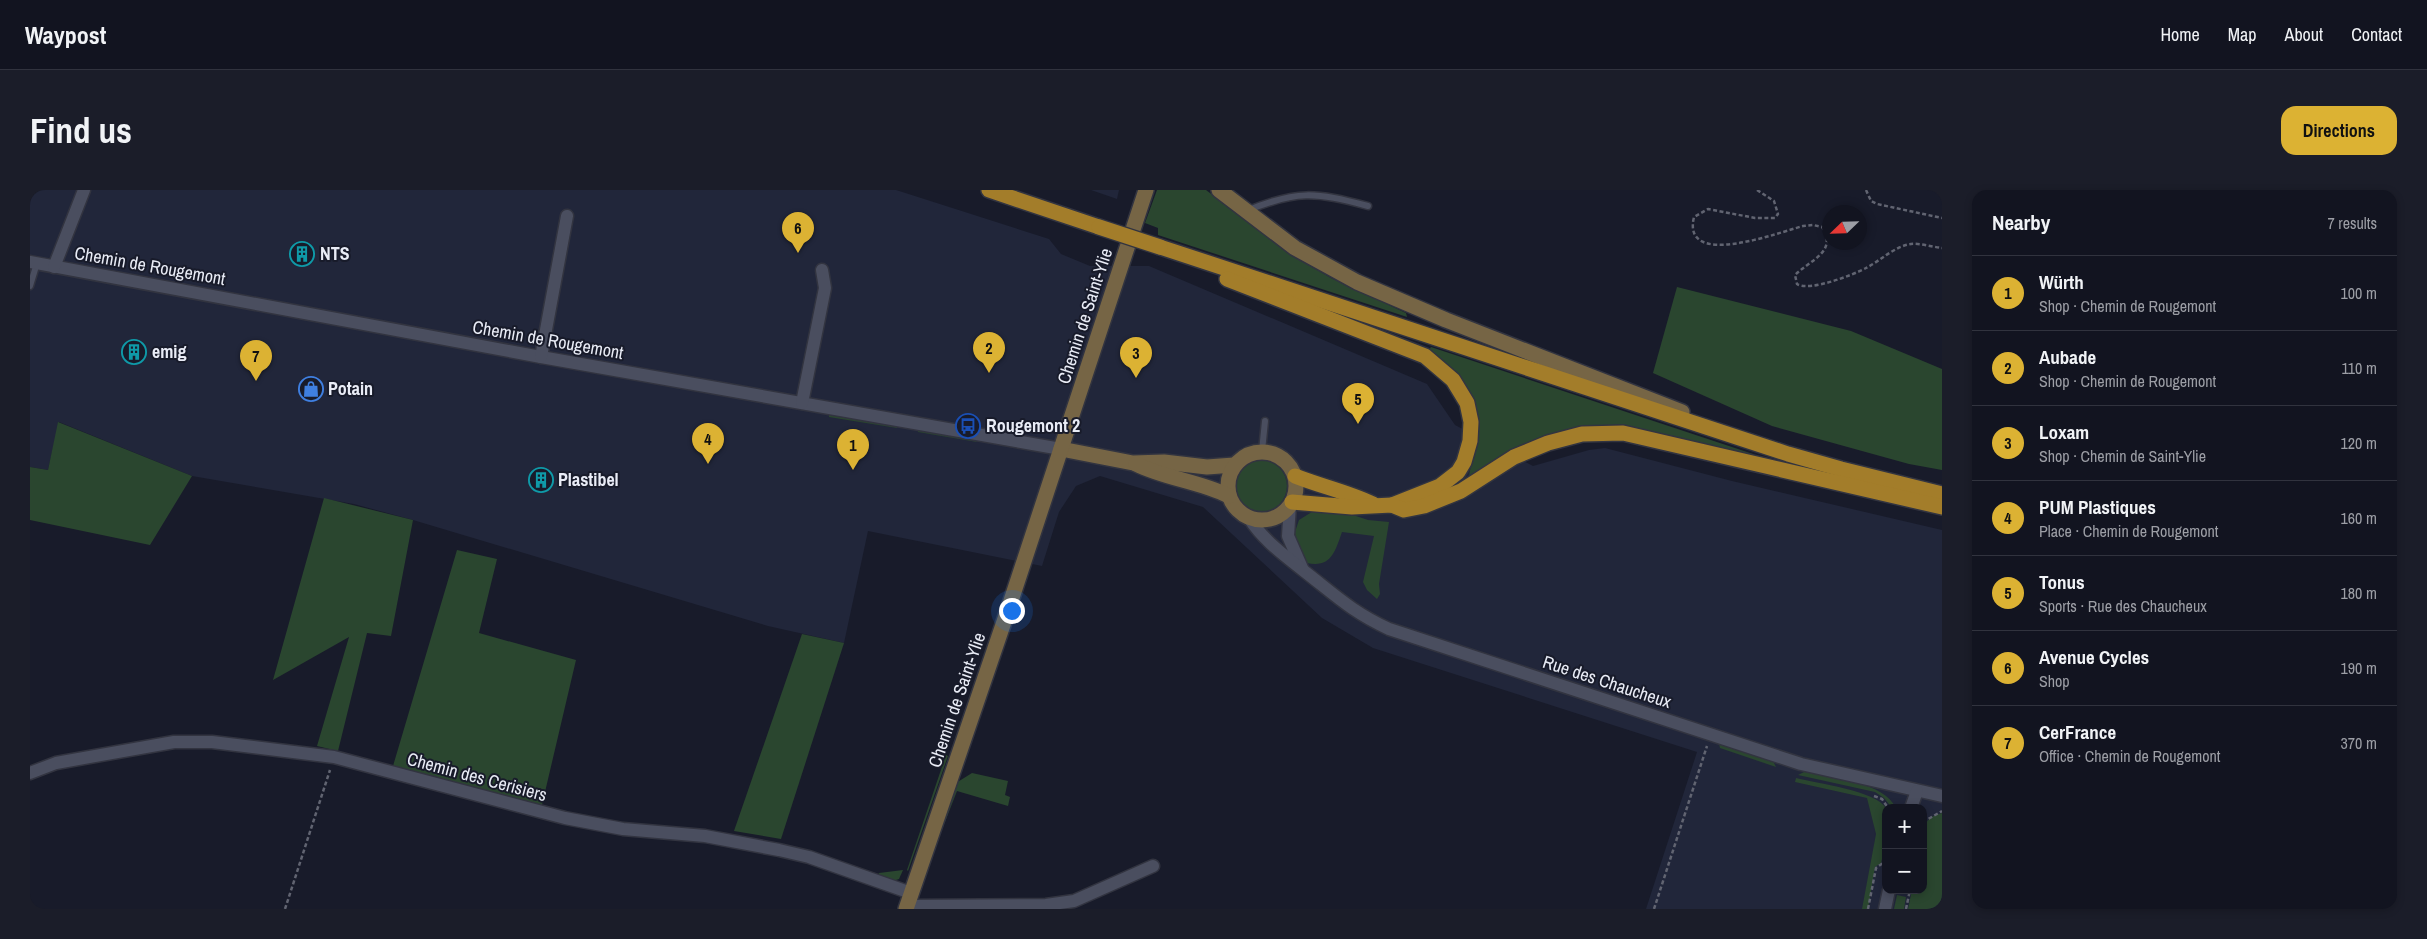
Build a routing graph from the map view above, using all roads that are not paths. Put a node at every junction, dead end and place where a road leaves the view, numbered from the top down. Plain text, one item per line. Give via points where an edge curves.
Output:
1 (84, 190) edge
2 (989, 190) edge
3 (1146, 190) edge
4 (1219, 190) edge
5 (1368, 206) dead end
6 (1245, 211) junction
7 (567, 216) dead end
8 (1188, 256) junction
9 (34, 263) edge
10 (54, 266) junction
11 (822, 270) dead end
12 (30, 286) edge
13 (541, 357) junction
14 (802, 403) junction
15 (1265, 421) dead end
16 (1061, 449) junction
17 (1262, 451) junction
18 (1788, 454) junction
19 (1133, 463) junction
20 (1234, 465) junction
21 (1295, 476) junction
22 (1942, 494) edge
23 (1229, 496) junction
24 (1291, 504) junction
25 (1373, 504) junction
26 (1392, 505) junction
27 (1942, 507) edge
28 (1249, 518) junction
29 (1303, 570) junction
30 (30, 773) edge
31 (1917, 792) junction
32 (1942, 796) edge
33 (1913, 804) edge
34 (1153, 866) dead end
35 (1888, 894) edge
36 (908, 903) edge
37 (1885, 909) edge

1 - 10 street
2 - 8 main road, bridge
3 - 16 street, Chemin de Saint-Ylie
4 - 6 street
5 - 6 lane via 1309,190 1288,191 1267,198
6 - 18 street via 1295,248 1357,282
7 - 13 street
8 - 18 main road
8 - 26 main road via 1200,268 1425,356 1453,380 1466,403 1471,422 1464,462 1458,472 1440,486
9 - 10 street, Chemin de Rougemont
9 - 12 lane
10 - 13 street, Chemin de Rougemont
11 - 14 street via 825,288
13 - 14 street, Chemin de Rougemont
14 - 16 street, Chemin de Rougemont
15 - 17 lane
16 - 19 street
16 - 36 street, Chemin de Saint-Ylie
17 - 20 street via 1243,456
17 - 21 street via 1280,457
18 - 22 main road
19 - 20 street via 1164,462 1207,467
19 - 23 street via 1156,474 1202,485
20 - 23 street via 1227,483
21 - 24 street via 1296,489
21 - 25 main road
23 - 28 street via 1237,509
24 - 25 main road via 1352,508
24 - 28 street via 1279,516 1264,520
24 - 29 street, Rue des Chaucheux via 1288,536
25 - 26 main road
26 - 27 main road via 1404,510 1435,503 1535,448 1567,437 1604,432
28 - 29 street, Rue des Chaucheux via 1287,559
29 - 31 street, Rue des Chaucheux via 1345,606 1389,629 1801,764
30 - 36 street, Chemin des Cerisiers via 56,763 174,742 212,742 334,757 565,818 623,829 705,836 779,850 818,860
31 - 32 street, Rue des Chaucheux
31 - 33 street
34 - 36 street, Chemin des Cerisiers via 1068,902 1046,905
35 - 37 street

